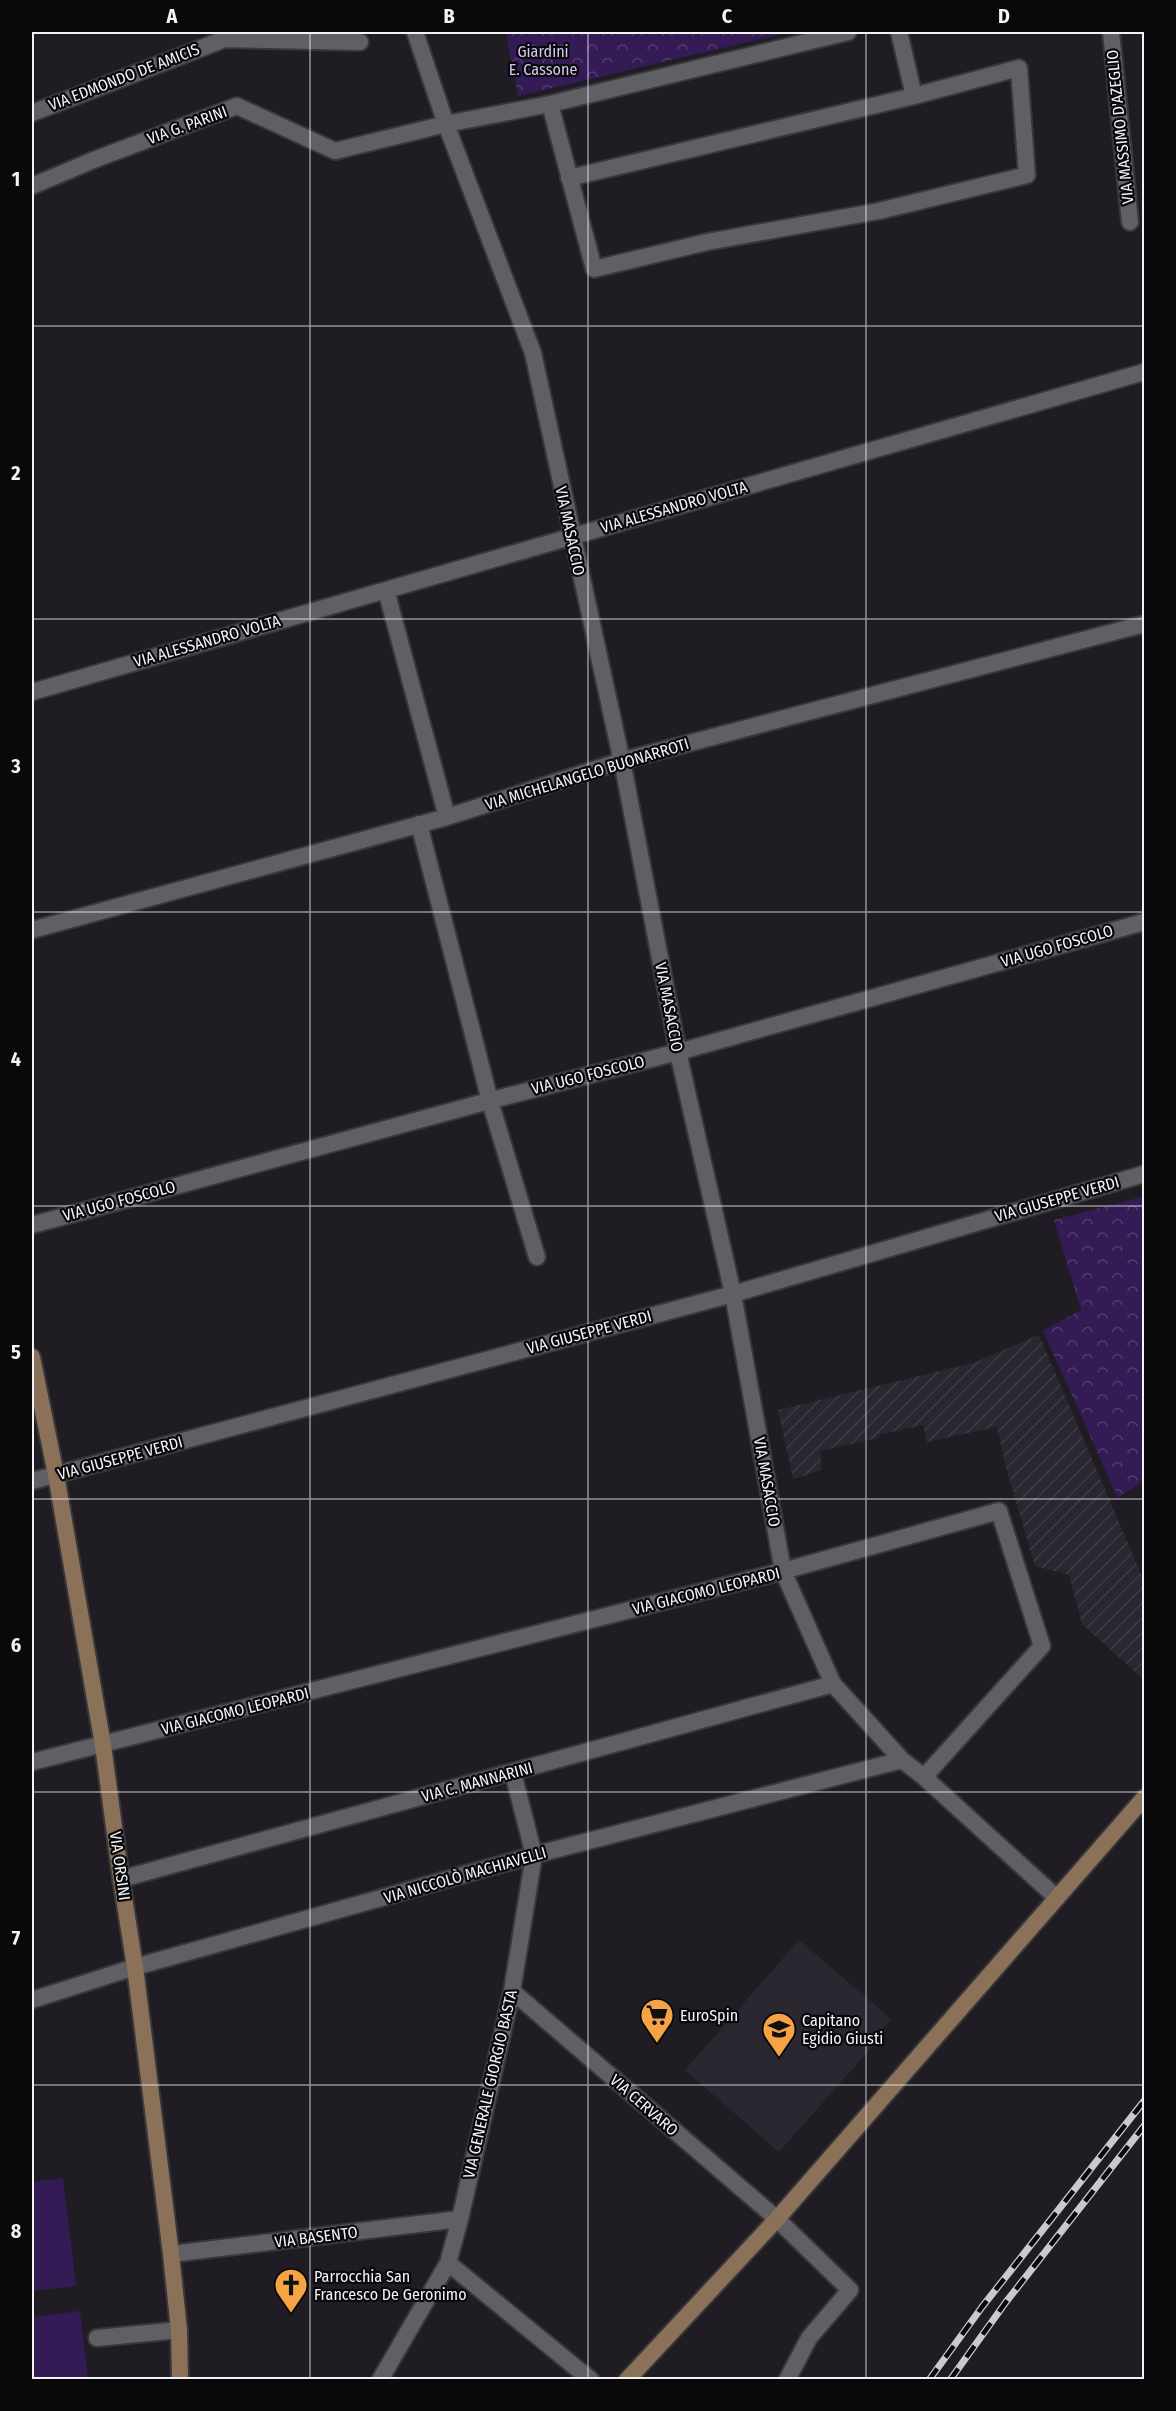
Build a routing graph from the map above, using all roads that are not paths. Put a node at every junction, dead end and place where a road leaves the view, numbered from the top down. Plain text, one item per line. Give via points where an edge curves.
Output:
1 (415, 32) edge
2 (848, 32) edge
3 (899, 32) edge
4 (1111, 32) edge
5 (232, 35) edge
6 (360, 42) dead end
7 (914, 96) junction
8 (550, 104) junction
9 (32, 113) edge
10 (446, 124) junction
11 (569, 178) junction
12 (32, 186) edge
13 (1130, 222) dead end
14 (1144, 372) edge
15 (571, 536) junction
16 (386, 590) junction
17 (1144, 624) edge
18 (32, 692) edge
19 (621, 760) junction
20 (447, 817) junction
21 (419, 824) junction
22 (1144, 922) edge
23 (32, 930) edge
24 (678, 1052) junction
25 (490, 1101) junction
26 (1144, 1174) edge
27 (32, 1225) edge
28 (537, 1257) dead end
29 (733, 1294) junction
30 (32, 1357) edge
31 (56, 1475) junction
32 (32, 1481) edge
33 (783, 1571) junction
34 (833, 1684) junction
35 (103, 1745) junction
36 (902, 1760) junction
37 (32, 1762) edge
38 (513, 1773) junction
39 (924, 1777) junction
40 (1144, 1798) edge
41 (534, 1855) junction
42 (121, 1879) junction
43 (1057, 1898) junction
44 (135, 1967) junction
45 (512, 1990) junction
46 (32, 2000) edge
47 (460, 2219) junction
48 (777, 2219) junction
49 (171, 2254) junction
50 (448, 2263) junction
51 (179, 2330) junction
52 (97, 2338) dead end
53 (180, 2379) edge
54 (380, 2379) edge
55 (591, 2379) edge
56 (627, 2379) edge
57 (787, 2379) edge

1 - 10 street, VIA MASACCIO
2 - 8 street, VIA G. PARINI
3 - 7 street
4 - 13 street, VIA MASSIMO D'AZEGLIO
5 - 6 street, VIA EDMONDO DE AMICIS
5 - 9 street, VIA EDMONDO DE AMICIS
7 - 11 street
7 - 11 street via 1018,68 1027,175 879,211 707,242 594,269
8 - 10 street, VIA G. PARINI
8 - 11 street
10 - 12 street, VIA G. PARINI via 335,151 237,106
10 - 15 street, VIA MASACCIO via 533,353
14 - 15 street, VIA ALESSANDRO VOLTA
15 - 16 street, VIA ALESSANDRO VOLTA
15 - 19 street, VIA MASACCIO
16 - 18 street, VIA ALESSANDRO VOLTA
16 - 20 street
17 - 19 street, VIA MICHELANGELO BUONARROTI
19 - 20 street, VIA MICHELANGELO BUONARROTI
19 - 24 street, VIA MASACCIO
20 - 21 street, VIA MICHELANGELO BUONARROTI
21 - 23 street, VIA MICHELANGELO BUONARROTI
21 - 25 street
22 - 24 street, VIA UGO FOSCOLO
24 - 25 street, VIA UGO FOSCOLO
24 - 29 street, VIA MASACCIO
25 - 27 street, VIA UGO FOSCOLO
25 - 28 street
26 - 29 street, VIA GIUSEPPE VERDI
29 - 31 street, VIA GIUSEPPE VERDI
29 - 33 street, VIA MASACCIO
30 - 31 main road, VIA ORSINI
31 - 32 street, VIA GIUSEPPE VERDI
31 - 35 main road, VIA ORSINI
33 - 34 street, VIA MASACCIO
33 - 35 street, VIA GIACOMO LEOPARDI
33 - 39 street, VIA GIACOMO LEOPARDI via 999,1511 1042,1646
34 - 36 street, VIA MASACCIO
34 - 38 street, VIA C. MANNARINI
35 - 37 street, VIA GIACOMO LEOPARDI
35 - 42 main road, VIA ORSINI
36 - 39 street, VIA MASACCIO
36 - 41 street, VIA NICCOLÒ MACHIAVELLI
38 - 41 street, VIA GENERALE GIORGIO BASTA
38 - 42 street, VIA C. MANNARINI
39 - 43 street, VIA MASACCIO
40 - 43 main road
41 - 44 street, VIA NICCOLÒ MACHIAVELLI
41 - 45 street, VIA GENERALE GIORGIO BASTA
42 - 44 main road, VIA ORSINI
43 - 48 main road
44 - 46 street, VIA NICCOLÒ MACHIAVELLI
44 - 49 main road, VIA ORSINI
45 - 47 street, VIA GENERALE GIORGIO BASTA
45 - 48 street, VIA CERVARO
47 - 49 street, VIA BASENTO
47 - 50 street, VIA GENERALE GIORGIO BASTA
48 - 56 main road
48 - 57 street, VIA CERVARO via 850,2290 809,2338
49 - 51 main road, VIA ORSINI
50 - 54 street, VIA GENERALE GIORGIO BASTA
50 - 55 street
51 - 52 street
51 - 53 main road, VIA ORSINI

